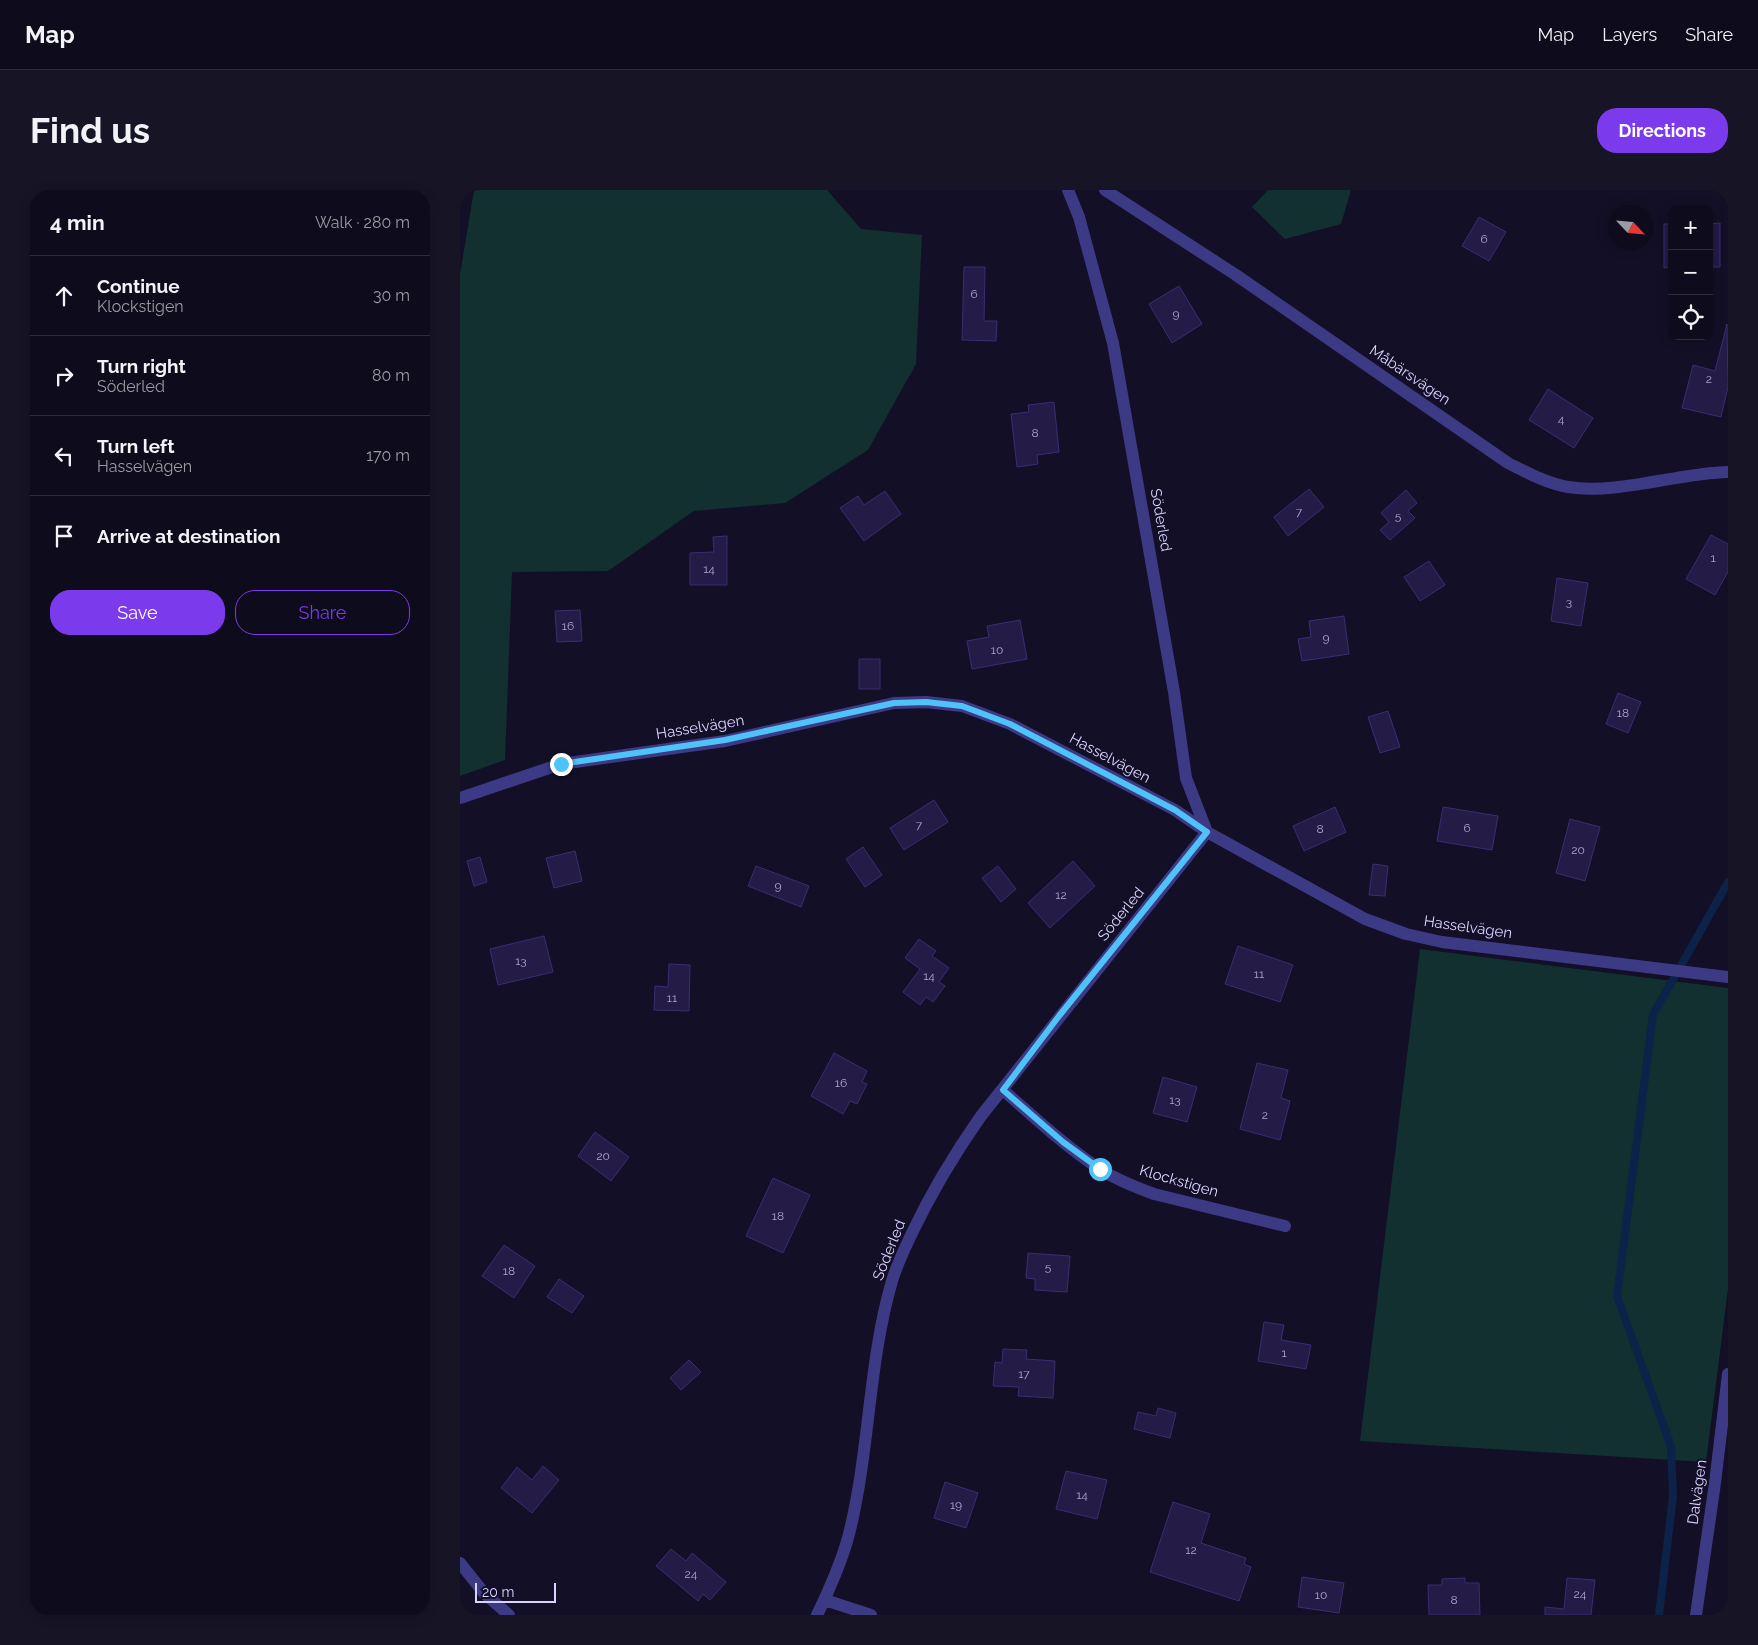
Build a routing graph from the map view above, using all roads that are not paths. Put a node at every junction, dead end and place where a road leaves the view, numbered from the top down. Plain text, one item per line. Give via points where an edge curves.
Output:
1 (1068, 190) edge
2 (1105, 190) edge
3 (1728, 472) edge
4 (460, 798) edge
5 (1207, 832) junction
6 (1728, 977) edge
7 (1003, 1090) junction
8 (1285, 1226) dead end
9 (1728, 1374) edge
10 (460, 1563) edge
11 (825, 1600) junction
12 (509, 1615) edge
13 (817, 1615) edge
14 (871, 1615) edge
15 (1696, 1615) edge

1 - 5 street, Söderled via 1079,217 1113,343 1186,778
2 - 3 street, Måbärsvägen via 1236,275 1508,463 1534,477 1570,487 1607,488
4 - 5 street, Hasselvägen via 561,764 725,740 894,703 926,702 962,706 1010,724 1175,810
5 - 6 street, Hasselvägen via 1365,919 1406,934 1442,942
5 - 7 street, Söderled
7 - 8 street, Klockstigen via 1063,1142 1100,1169 1135,1187
7 - 11 street, Söderled via 953,1156 901,1256 892,1280 882,1322 859,1489 849,1536
9 - 15 street, Dalvägen
10 - 12 street via 484,1593
11 - 13 street, Söderled
11 - 14 street

